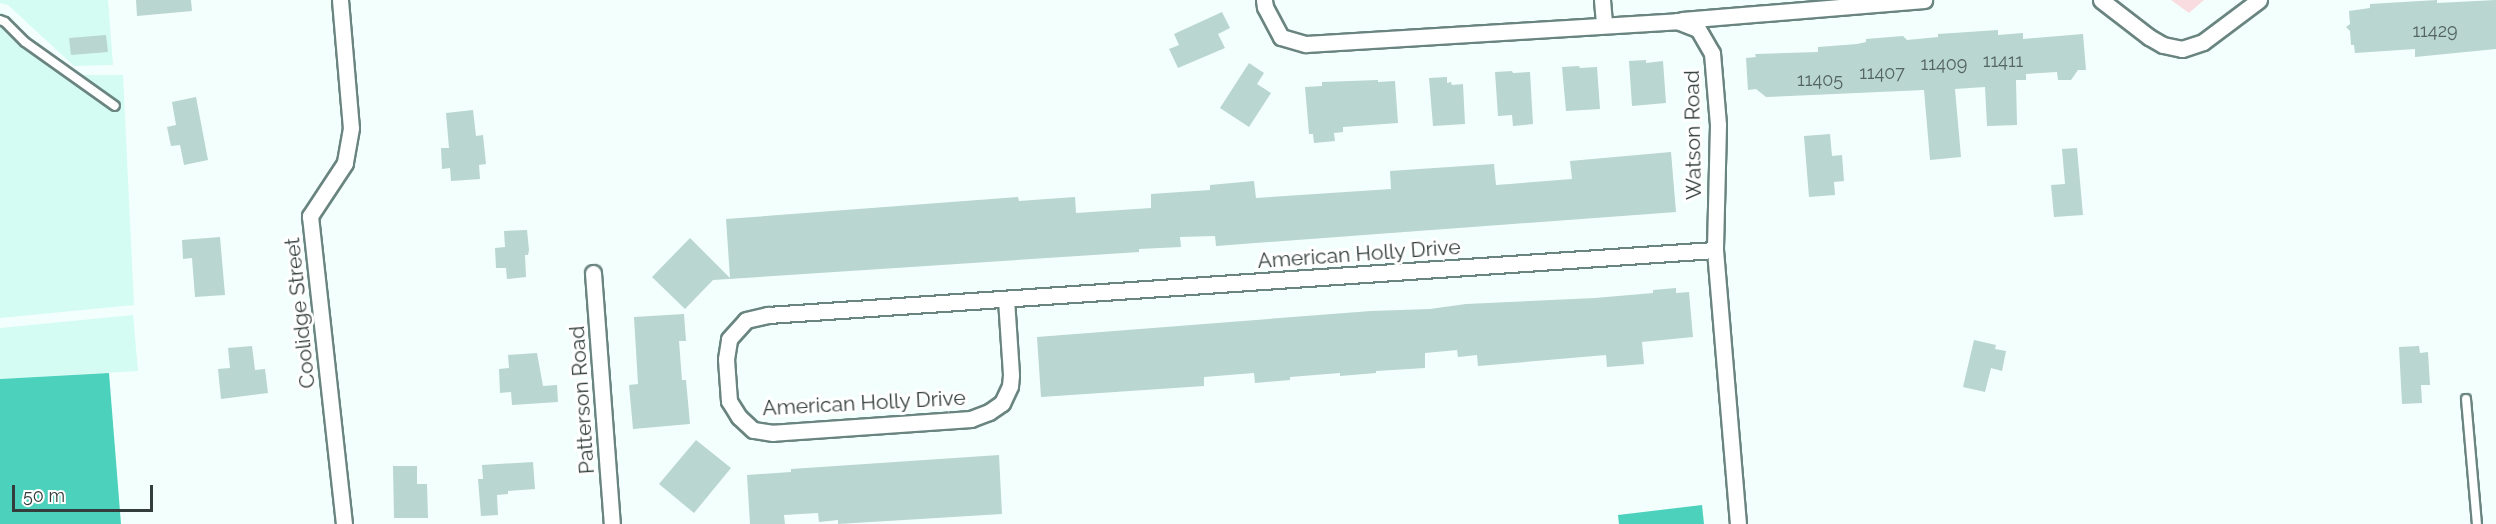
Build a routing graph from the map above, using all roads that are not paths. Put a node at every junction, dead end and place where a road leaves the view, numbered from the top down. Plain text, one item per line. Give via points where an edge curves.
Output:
1 (340, 0) edge
2 (1264, 0) edge
3 (1602, 0) edge
4 (1924, 0) edge
5 (2101, 0) edge
6 (2259, 0) edge
7 (1826, 4) edge
8 (0, 20) edge
9 (1677, 21) junction
10 (1604, 24) junction
11 (115, 106) dead end
12 (1715, 250) junction
13 (593, 273) dead end
14 (1006, 299) junction
15 (2466, 399) dead end
16 (344, 524) edge
17 (612, 524) edge
18 (1738, 524) edge
19 (2477, 524) edge

1 - 16 street, Coolidge Street via 351,128 345,163 310,216
2 - 10 street via 1281,37 1306,44
3 - 10 street
4 - 7 street
5 - 6 street via 2149,37 2182,49 2203,42
7 - 9 street
8 - 11 lane
9 - 10 street
9 - 12 street, Watson Road via 1698,29 1712,53 1718,125
12 - 14 street, American Holly Drive
12 - 18 street, Watson Road
13 - 17 street, Patterson Road
14 - 14 street, American Holly Drive via 768,315 746,320 729,339 729,401 753,430 773,433 971,419 1002,403 1010,386
15 - 19 lane

